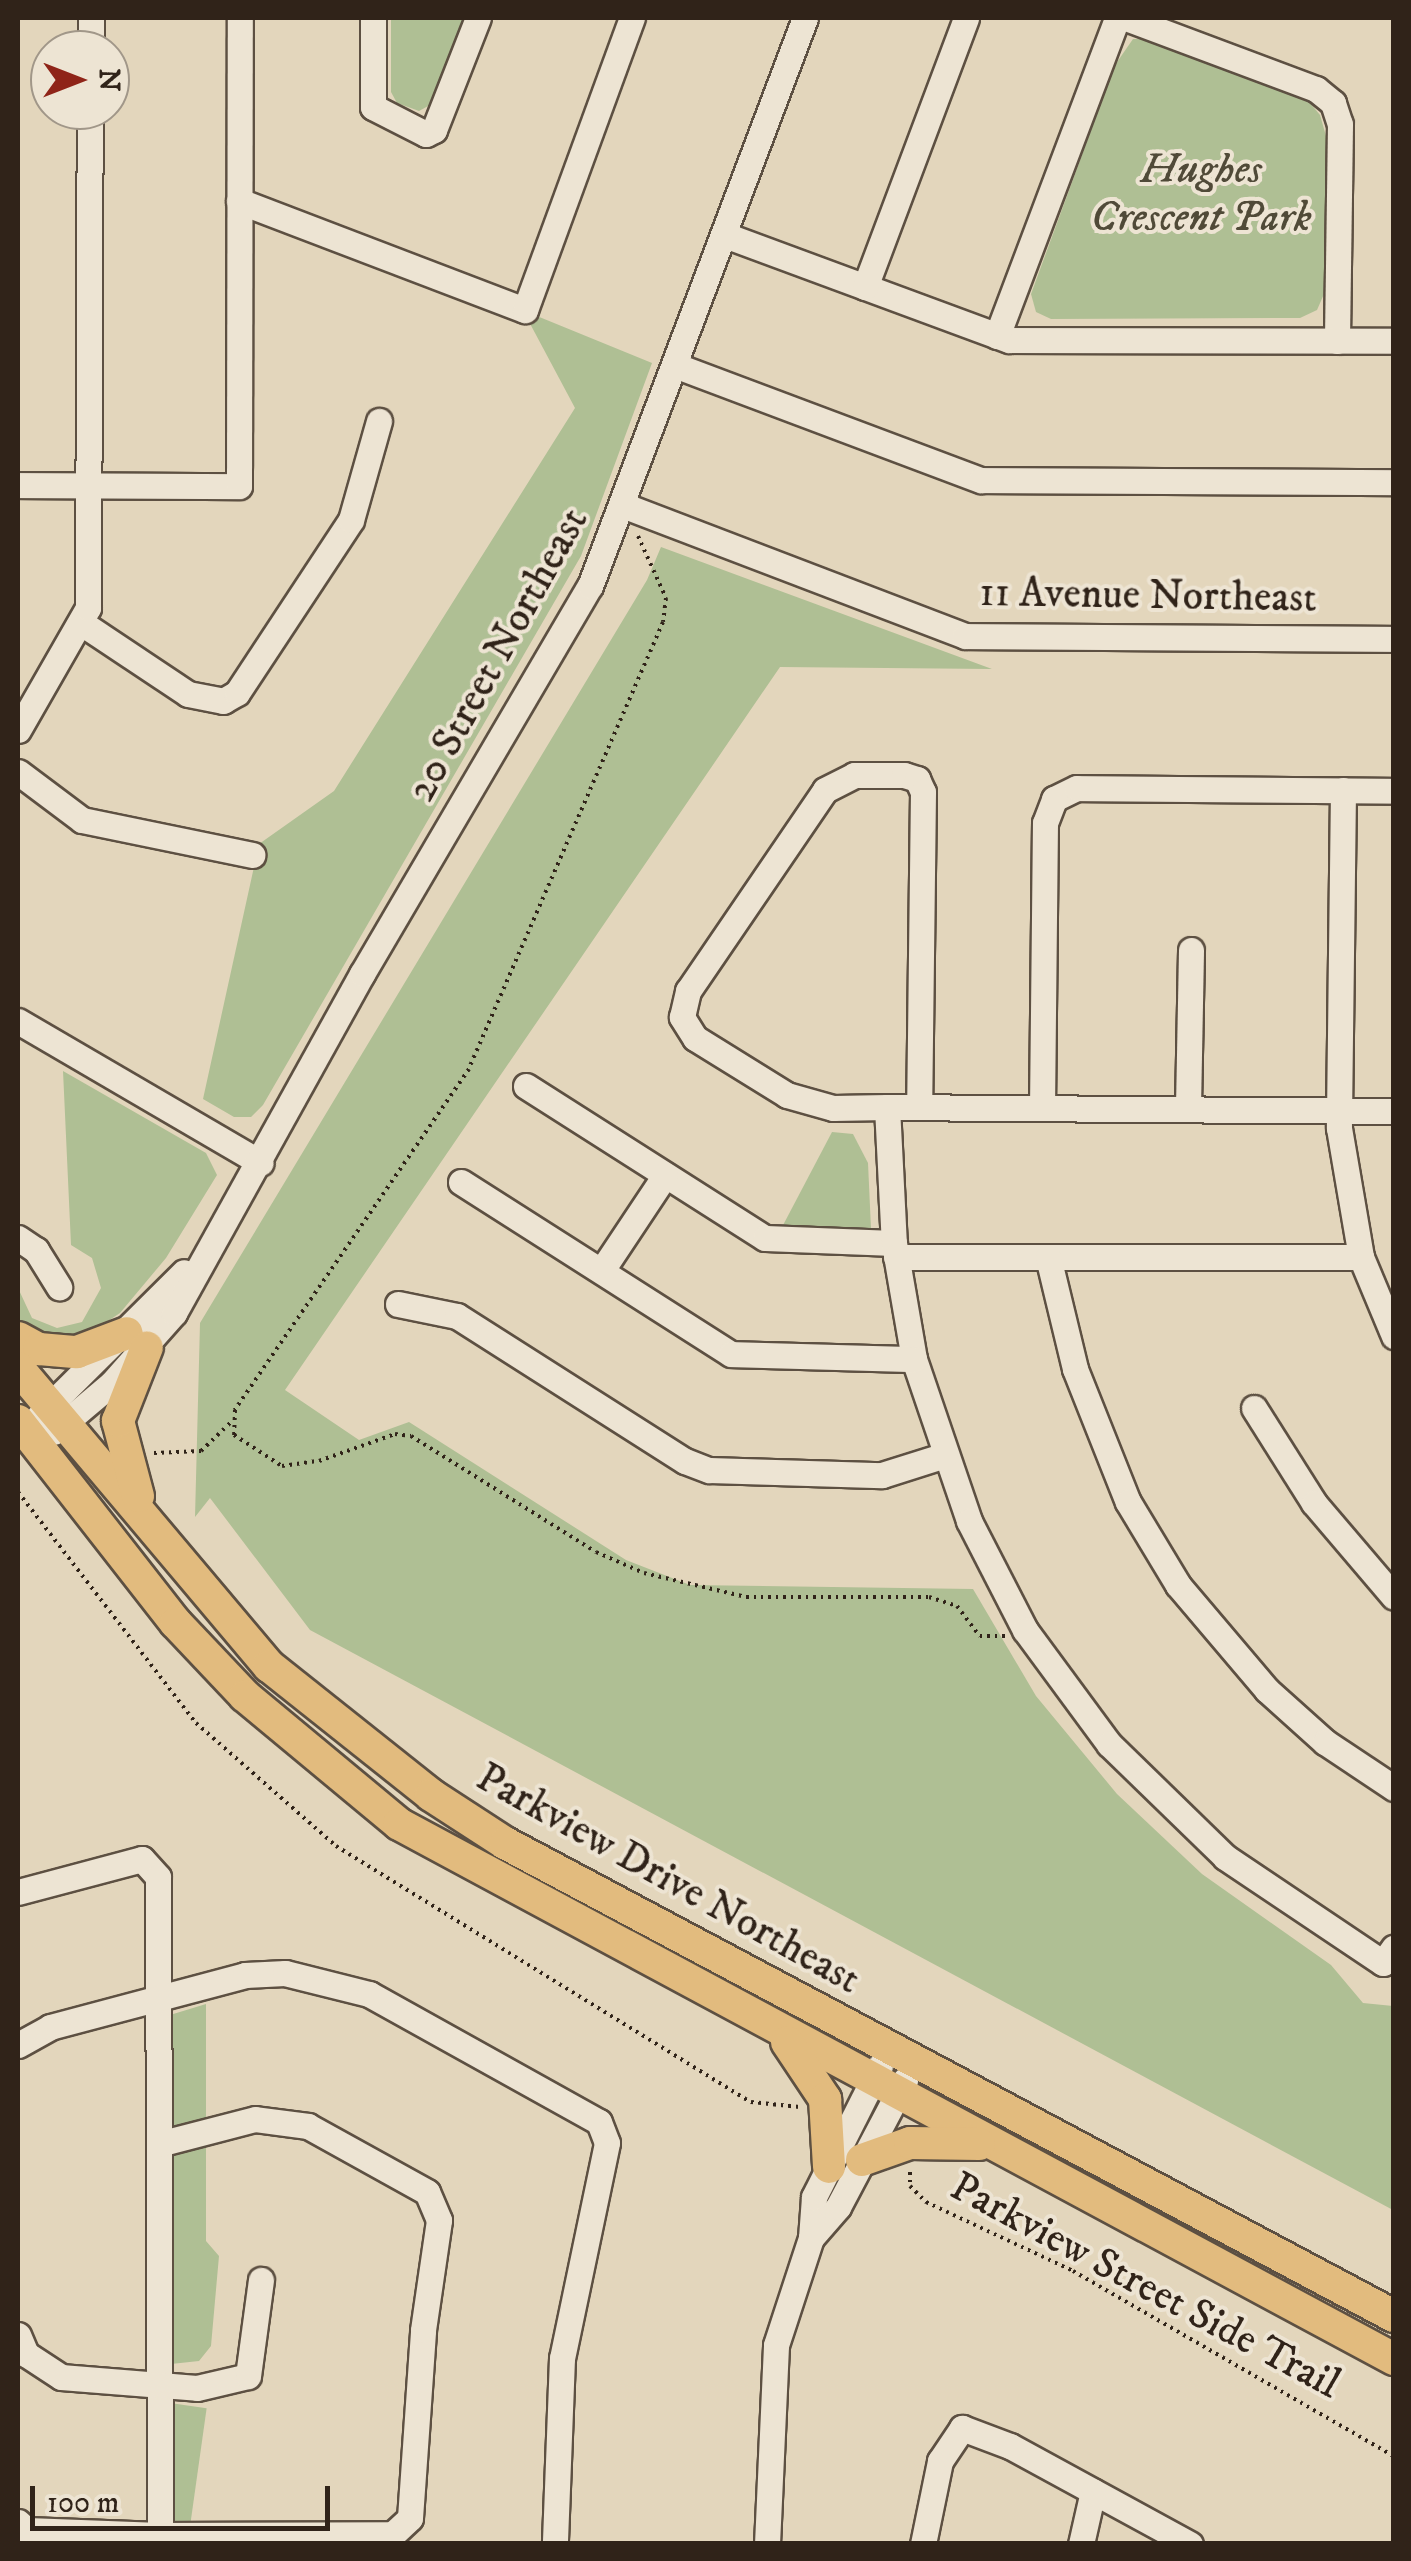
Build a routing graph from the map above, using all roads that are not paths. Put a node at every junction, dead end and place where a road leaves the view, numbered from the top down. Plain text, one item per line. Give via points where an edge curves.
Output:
1 (240, 18) edge
2 (373, 18) edge
3 (478, 18) edge
4 (632, 18) edge
5 (805, 18) edge
6 (966, 18) edge
7 (1117, 18) edge
8 (1126, 18) edge
9 (90, 130) edge
10 (238, 202) junction
11 (725, 235) junction
12 (864, 287) junction
13 (998, 336) junction
14 (1337, 341) junction
15 (1394, 341) edge
16 (677, 366) junction
17 (380, 422) dead end
18 (1394, 482) edge
19 (18, 485) edge
20 (88, 485) junction
21 (625, 506) junction
22 (83, 624) junction
23 (1394, 639) edge
24 (18, 730) edge
25 (18, 772) edge
26 (1342, 790) junction
27 (1394, 791) edge
28 (252, 855) dead end
29 (1192, 950) dead end
30 (18, 1021) edge
31 (526, 1086) dead end
32 (919, 1106) junction
33 (887, 1107) junction
34 (1042, 1108) junction
35 (1188, 1108) junction
36 (1340, 1110) junction
37 (1394, 1111) edge
38 (261, 1163) junction
39 (665, 1175) junction
40 (460, 1182) dead end
41 (18, 1238) edge
42 (894, 1250) junction
43 (1048, 1257) junction
44 (1361, 1257) junction
45 (602, 1270) junction
46 (58, 1286) dead end
47 (398, 1304) dead end
48 (1394, 1336) edge
49 (18, 1338) edge
50 (137, 1340) junction
51 (914, 1360) junction
52 (18, 1368) edge
53 (1254, 1408) dead end
54 (58, 1414) junction
55 (27, 1432) edge
56 (945, 1456) junction
57 (144, 1515) junction
58 (1394, 1597) edge
59 (1394, 1788) edge
60 (18, 1892) edge
61 (1394, 1947) edge
62 (158, 1999) junction
63 (782, 2034) junction
64 (18, 2045) edge
65 (901, 2056) junction
66 (884, 2088) junction
67 (159, 2144) junction
68 (994, 2146) junction
69 (862, 2160) junction
70 (829, 2167) junction
71 (811, 2238) junction
72 (261, 2280) dead end
73 (1394, 2316) edge
74 (18, 2335) edge
75 (1394, 2359) edge
76 (160, 2384) junction
77 (1093, 2491) junction
78 (18, 2522) edge
79 (160, 2539) edge
80 (555, 2544) edge
81 (768, 2544) edge
82 (924, 2544) edge
83 (1080, 2544) edge
84 (1190, 2544) edge

1 - 10 street
2 - 3 street via 373,107 426,134 434,130
4 - 10 street via 525,310
5 - 11 street, 20 Street Northeast
6 - 12 street
7 - 13 street
8 - 14 street via 1316,89 1333,103 1340,124
9 - 20 street
10 - 20 street via 238,486
11 - 12 street
11 - 16 street, 20 Street Northeast
12 - 13 street
13 - 14 street
14 - 15 street
16 - 18 street via 981,480
16 - 21 street, 20 Street Northeast
17 - 22 street via 351,520 236,693 223,701 188,694
19 - 20 street
20 - 22 street
21 - 23 street, 11 Avenue Northeast via 965,636
21 - 38 street, 20 Street Northeast via 590,586 362,974
22 - 24 street
25 - 28 street via 82,820
26 - 27 street
26 - 34 street via 1076,788 1054,799 1045,823
26 - 36 street
29 - 35 street
30 - 38 street
31 - 39 street
32 - 33 street
32 - 33 street via 923,792 917,779 904,774 854,774 826,790 688,991 682,1016 694,1038 787,1095 834,1108
32 - 34 street
33 - 42 street
34 - 35 street
35 - 36 street
36 - 37 street
36 - 44 street
38 - 50 street, 20 Street Northeast
39 - 42 street via 765,1238
39 - 45 street
40 - 45 street
41 - 46 street via 36,1250
42 - 43 street
42 - 51 street
43 - 44 street
43 - 59 street via 1075,1369 1128,1502 1178,1585 1267,1690 1325,1742
44 - 48 street
45 - 51 street via 731,1354
47 - 56 street via 456,1316 685,1462 709,1470 862,1476
49 - 50 main road via 39,1349 76,1352
50 - 54 street, 20 Street Northeast
50 - 57 main road via 118,1421
51 - 56 street
52 - 54 main road, Parkview Drive Northeast
53 - 58 street via 1314,1504
54 - 55 street, 20 Street Northeast
54 - 57 main road, Parkview Drive Northeast
55 - 63 main road, Parkview Drive Northeast via 176,1623 323,1766 399,1824 476,1870
56 - 61 street via 969,1521 1025,1630 1132,1769 1268,1891 1383,1964
57 - 65 main road, Parkview Drive Northeast via 269,1666 431,1795 505,1843
60 - 62 street via 142,1859 158,1877
62 - 64 street via 50,2028
62 - 67 street
62 - 80 street via 245,1976 328,1980 369,1994 599,2122 607,2143 562,2358
63 - 66 main road, Parkview Drive Northeast
63 - 70 main road via 825,2099
65 - 66 street
65 - 73 main road, Parkview Drive Northeast
66 - 68 main road, Parkview Drive Northeast
66 - 69 street
66 - 70 street
67 - 76 street
67 - 79 street via 255,2120 308,2126 428,2192 440,2220 410,2518 393,2534
68 - 69 main road via 910,2143
68 - 75 main road, Parkview Drive Northeast
69 - 71 street via 838,2207
70 - 71 street via 814,2197
71 - 81 street via 776,2345
72 - 76 street via 248,2376 197,2388
74 - 76 street via 26,2354 60,2377
76 - 79 street
77 - 82 street via 962,2428 940,2460
77 - 83 street
77 - 84 street
78 - 79 street via 26,2530

